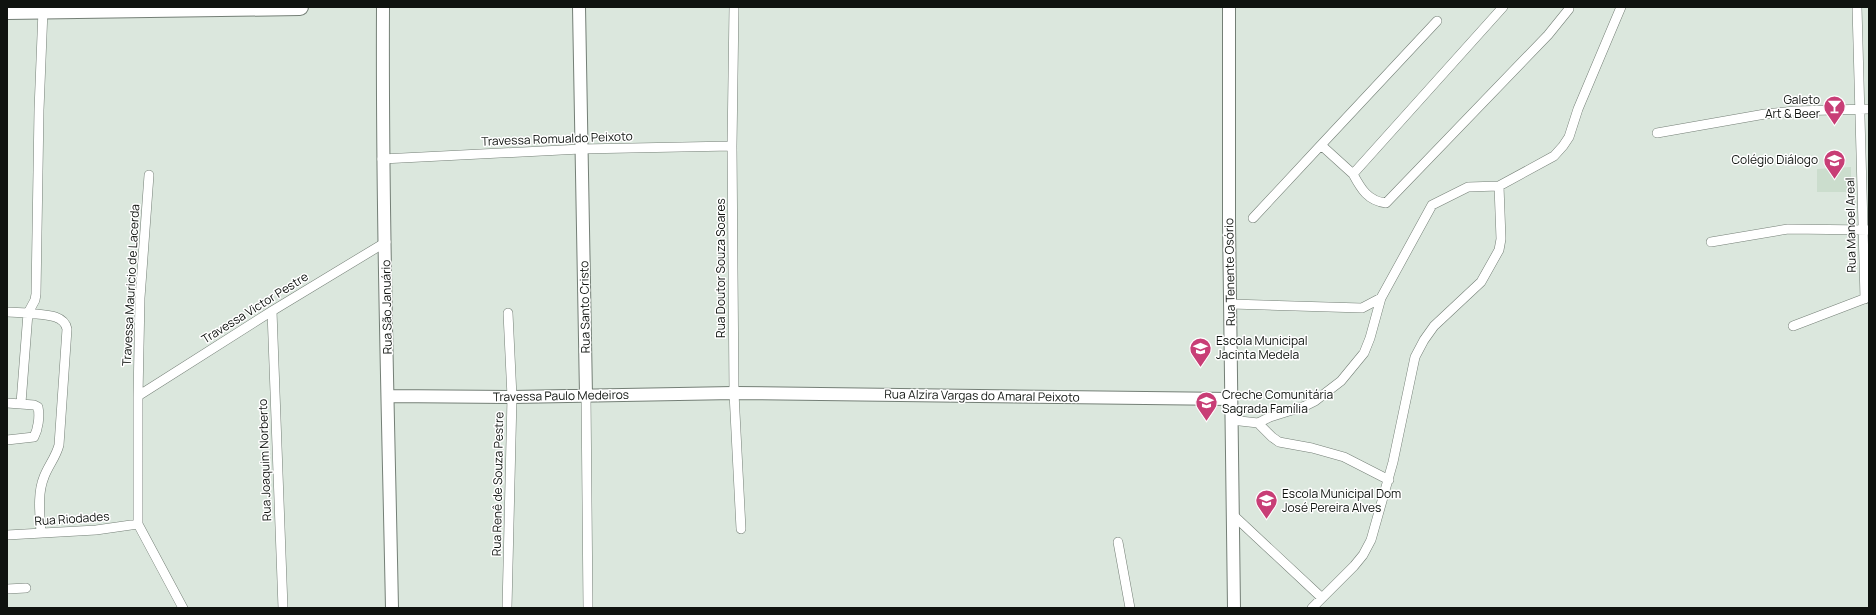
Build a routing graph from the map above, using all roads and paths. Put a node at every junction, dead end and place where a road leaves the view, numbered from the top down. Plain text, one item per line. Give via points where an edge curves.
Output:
1 (300, 7) edge
2 (383, 7) edge
3 (579, 7) edge
4 (734, 7) edge
5 (1229, 7) edge
6 (1503, 7) edge
7 (1621, 7) edge
8 (1857, 7) edge
9 (156, 8) edge
10 (1569, 9) dead end
11 (43, 10) junction
12 (7, 11) edge
13 (1437, 21) dead end
14 (1865, 109) edge
15 (1657, 133) dead end
16 (1321, 145) junction
17 (732, 146) junction
18 (581, 149) junction
19 (382, 159) junction
20 (1353, 174) junction
21 (149, 175) dead end
22 (1500, 186) junction
23 (1253, 218) dead end
24 (1866, 230) edge
25 (386, 242) junction
26 (1711, 242) dead end
27 (1382, 298) junction
28 (1867, 298) edge
29 (1231, 304) junction
30 (272, 311) junction
31 (7, 312) edge
32 (28, 313) junction
33 (508, 314) dead end
34 (1793, 326) dead end
35 (734, 393) junction
36 (586, 395) junction
37 (138, 396) junction
38 (388, 396) junction
39 (512, 397) junction
40 (1231, 399) junction
41 (7, 403) edge
42 (21, 404) junction
43 (1231, 420) junction
44 (1258, 423) junction
45 (7, 440) edge
46 (1389, 480) junction
47 (1232, 514) junction
48 (138, 524) junction
49 (741, 529) dead end
50 (41, 533) junction
51 (7, 536) edge
52 (1118, 542) dead end
53 (26, 588) dead end
54 (7, 589) edge
55 (1322, 598) junction
56 (183, 608) edge
57 (283, 608) edge
58 (392, 608) edge
59 (507, 608) edge
60 (588, 608) edge
61 (1130, 608) edge
62 (1234, 608) edge
63 (1312, 608) edge

1 - 9 highway
2 - 19 street, Rua São Januário
3 - 18 street, Rua Santo Cristo
4 - 17 street, Rua Doutor Souza Soares
5 - 29 street, Rua Tenente Osório
6 - 20 street
7 - 22 street via 1578,109 1569,137 1563,146 1554,156
8 - 14 street, Rua Manoel Areal
9 - 11 highway
10 - 20 street via 1548,36 1386,203 1376,202 1360,188
11 - 12 highway
11 - 32 street via 36,294
13 - 16 street
14 - 15 street via 1764,114
14 - 24 street, Rua Manoel Areal
16 - 20 street
16 - 23 street
17 - 18 street, Travessa Romualdo Peixoto
17 - 35 street, Rua Doutor Souza Soares
18 - 19 street, Travessa Romualdo Peixoto
18 - 36 street, Rua Santo Cristo
19 - 25 street, Rua São Januário
21 - 37 street, Travessa Mauricio de Lacerda via 140,298
22 - 27 street via 1468,187 1432,205
22 - 46 street via 1499,250 1481,282 1434,326 1415,357
24 - 26 street via 1788,229
24 - 28 street, Rua Manoel Areal
25 - 30 street, Travessa Victor Pestre
25 - 38 street, Rua São Januário
27 - 29 street via 1362,308
27 - 44 street via 1364,353 1341,381 1310,404
28 - 34 street
29 - 40 street, Rua Tenente Osório
30 - 37 street, Travessa Victor Pestre
30 - 57 street, Rua Joaquim Norberto
31 - 32 street
32 - 42 street
32 - 50 street via 56,317 64,321 67,328 59,445 43,478 39,497
33 - 39 street, Rua Renê de Souza Pestre
35 - 36 street, Travessa Paulo Medeiros
35 - 40 street, Rua Alzira Vargas do Amaral Peixoto
35 - 49 street, Rua Doutor Souza Soares
36 - 39 street, Travessa Paulo Medeiros
36 - 60 street, Rua Santo Cristo
37 - 48 street, Travessa Mauricio de Lacerda
38 - 39 street, Travessa Paulo Medeiros
38 - 58 street, Rua São Januário
39 - 59 street, Rua Renê de Souza Pestre
40 - 43 street, Rua Tenente Osório
41 - 42 street
42 - 45 street via 38,407 38,430 34,437
43 - 44 street
43 - 47 street, Rua Tenente Osório
44 - 46 street via 1279,442 1344,457
46 - 55 street via 1371,540 1363,555
47 - 55 street
47 - 62 street, Rua Tenente Osório
48 - 50 street, Rua Riodades via 96,530
48 - 56 street
50 - 51 street, Rua Riodades
52 - 61 street
53 - 54 street
55 - 63 street

